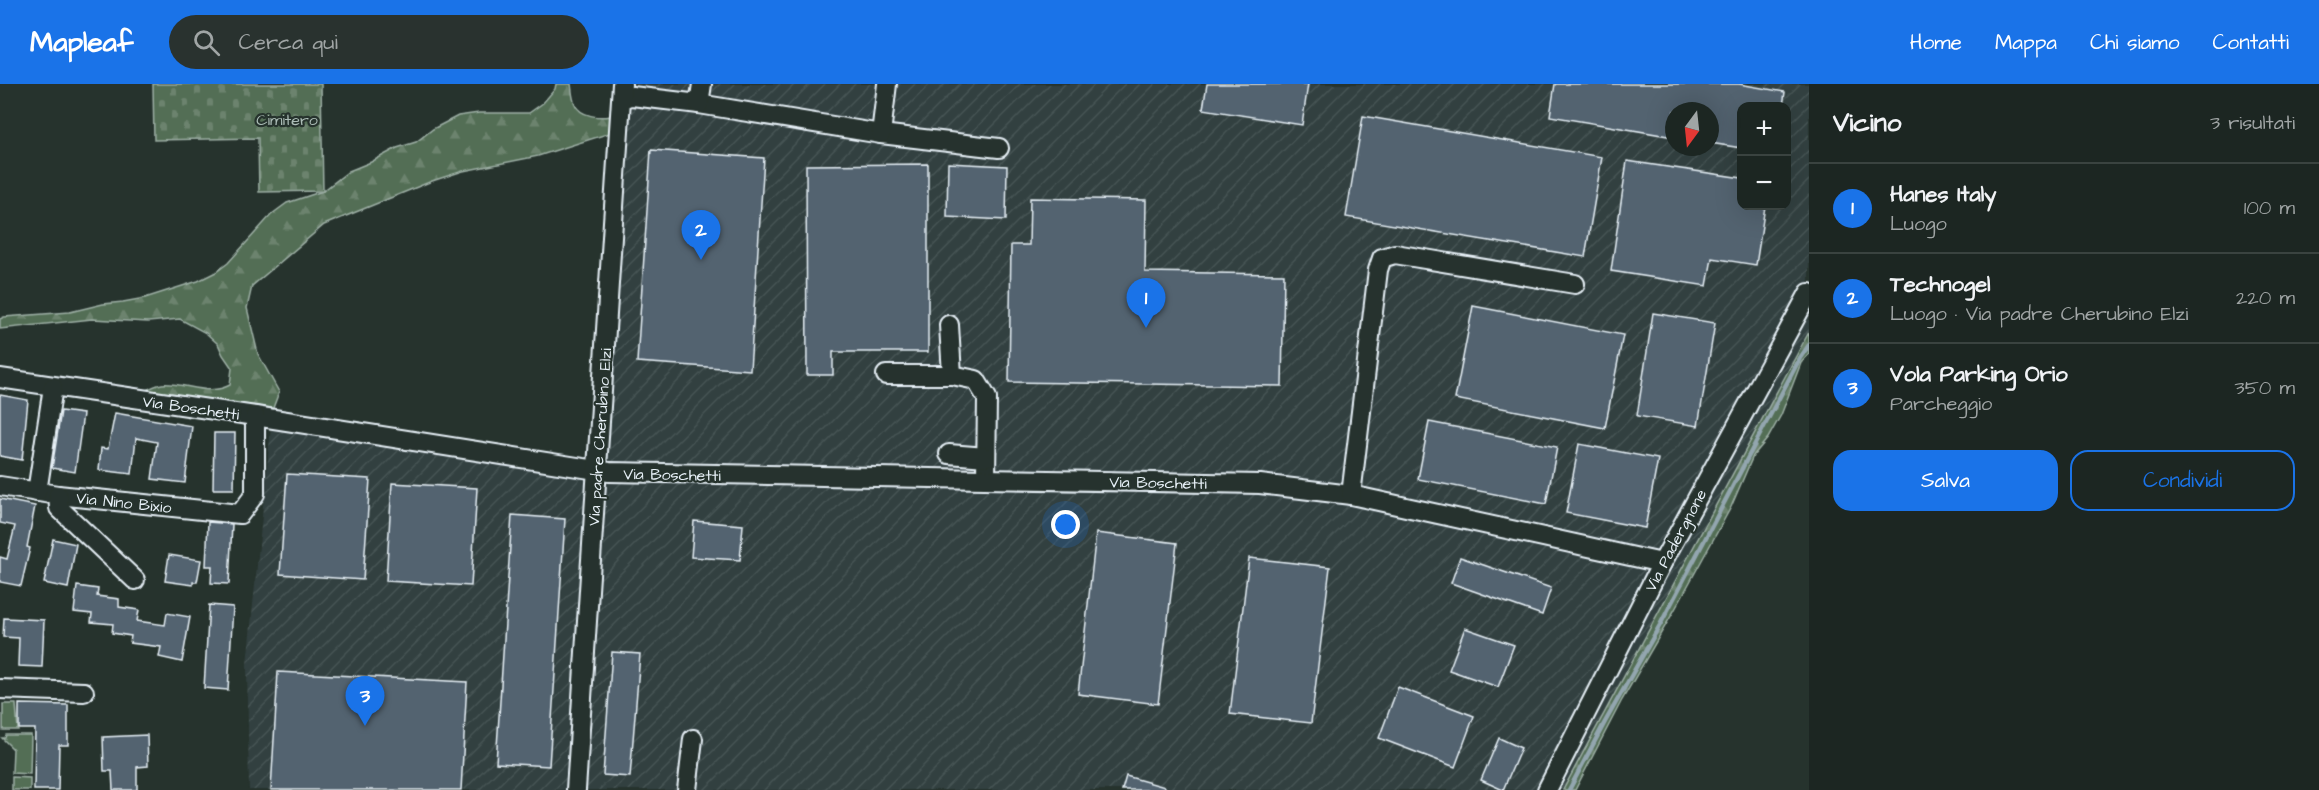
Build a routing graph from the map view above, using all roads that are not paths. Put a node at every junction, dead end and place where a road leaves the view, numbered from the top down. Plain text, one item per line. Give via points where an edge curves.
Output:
1 (702, 84) edge
2 (887, 84) edge
3 (622, 91) edge
4 (699, 104) junction
5 (881, 134) junction
6 (999, 148) dead end
7 (1575, 284) dead end
8 (1809, 293) edge
9 (949, 325) dead end
10 (886, 375) dead end
11 (952, 375) junction
12 (0, 378) edge
13 (53, 387) junction
14 (255, 416) junction
15 (949, 454) dead end
16 (986, 457) junction
17 (597, 471) junction
18 (986, 479) junction
19 (0, 486) edge
20 (37, 492) junction
21 (58, 495) junction
22 (1351, 495) junction
23 (1662, 563) junction
24 (135, 580) dead end
25 (0, 689) edge
26 (84, 692) dead end
27 (693, 739) dead end
28 (576, 790) edge
29 (687, 790) edge
30 (1547, 790) edge

1 - 4 street
2 - 5 street
3 - 4 street via 632,96
3 - 17 street, Via padre Cherubino Elzi
4 - 5 street
5 - 6 street
7 - 22 street via 1395,254 1382,258
8 - 23 street, Via Padergnone
9 - 11 street
10 - 11 street
11 - 16 street via 976,380 987,398
12 - 13 street, Via Boschetti
13 - 14 street, Via Boschetti
13 - 20 street
14 - 17 street, Via Boschetti
14 - 21 street, Via Nino Bixio via 255,494 240,514
15 - 16 street
16 - 18 street
17 - 18 street, Via Boschetti
17 - 28 street, Via padre Cherubino Elzi
18 - 22 street, Via Boschetti via 1260,484
19 - 20 street, Via Nino Bixio
20 - 21 street, Via Nino Bixio
21 - 24 street, Via Nino Bixio via 59,508
22 - 23 street, Via Boschetti
23 - 30 street, Via Padergnone
25 - 26 street
27 - 29 street

